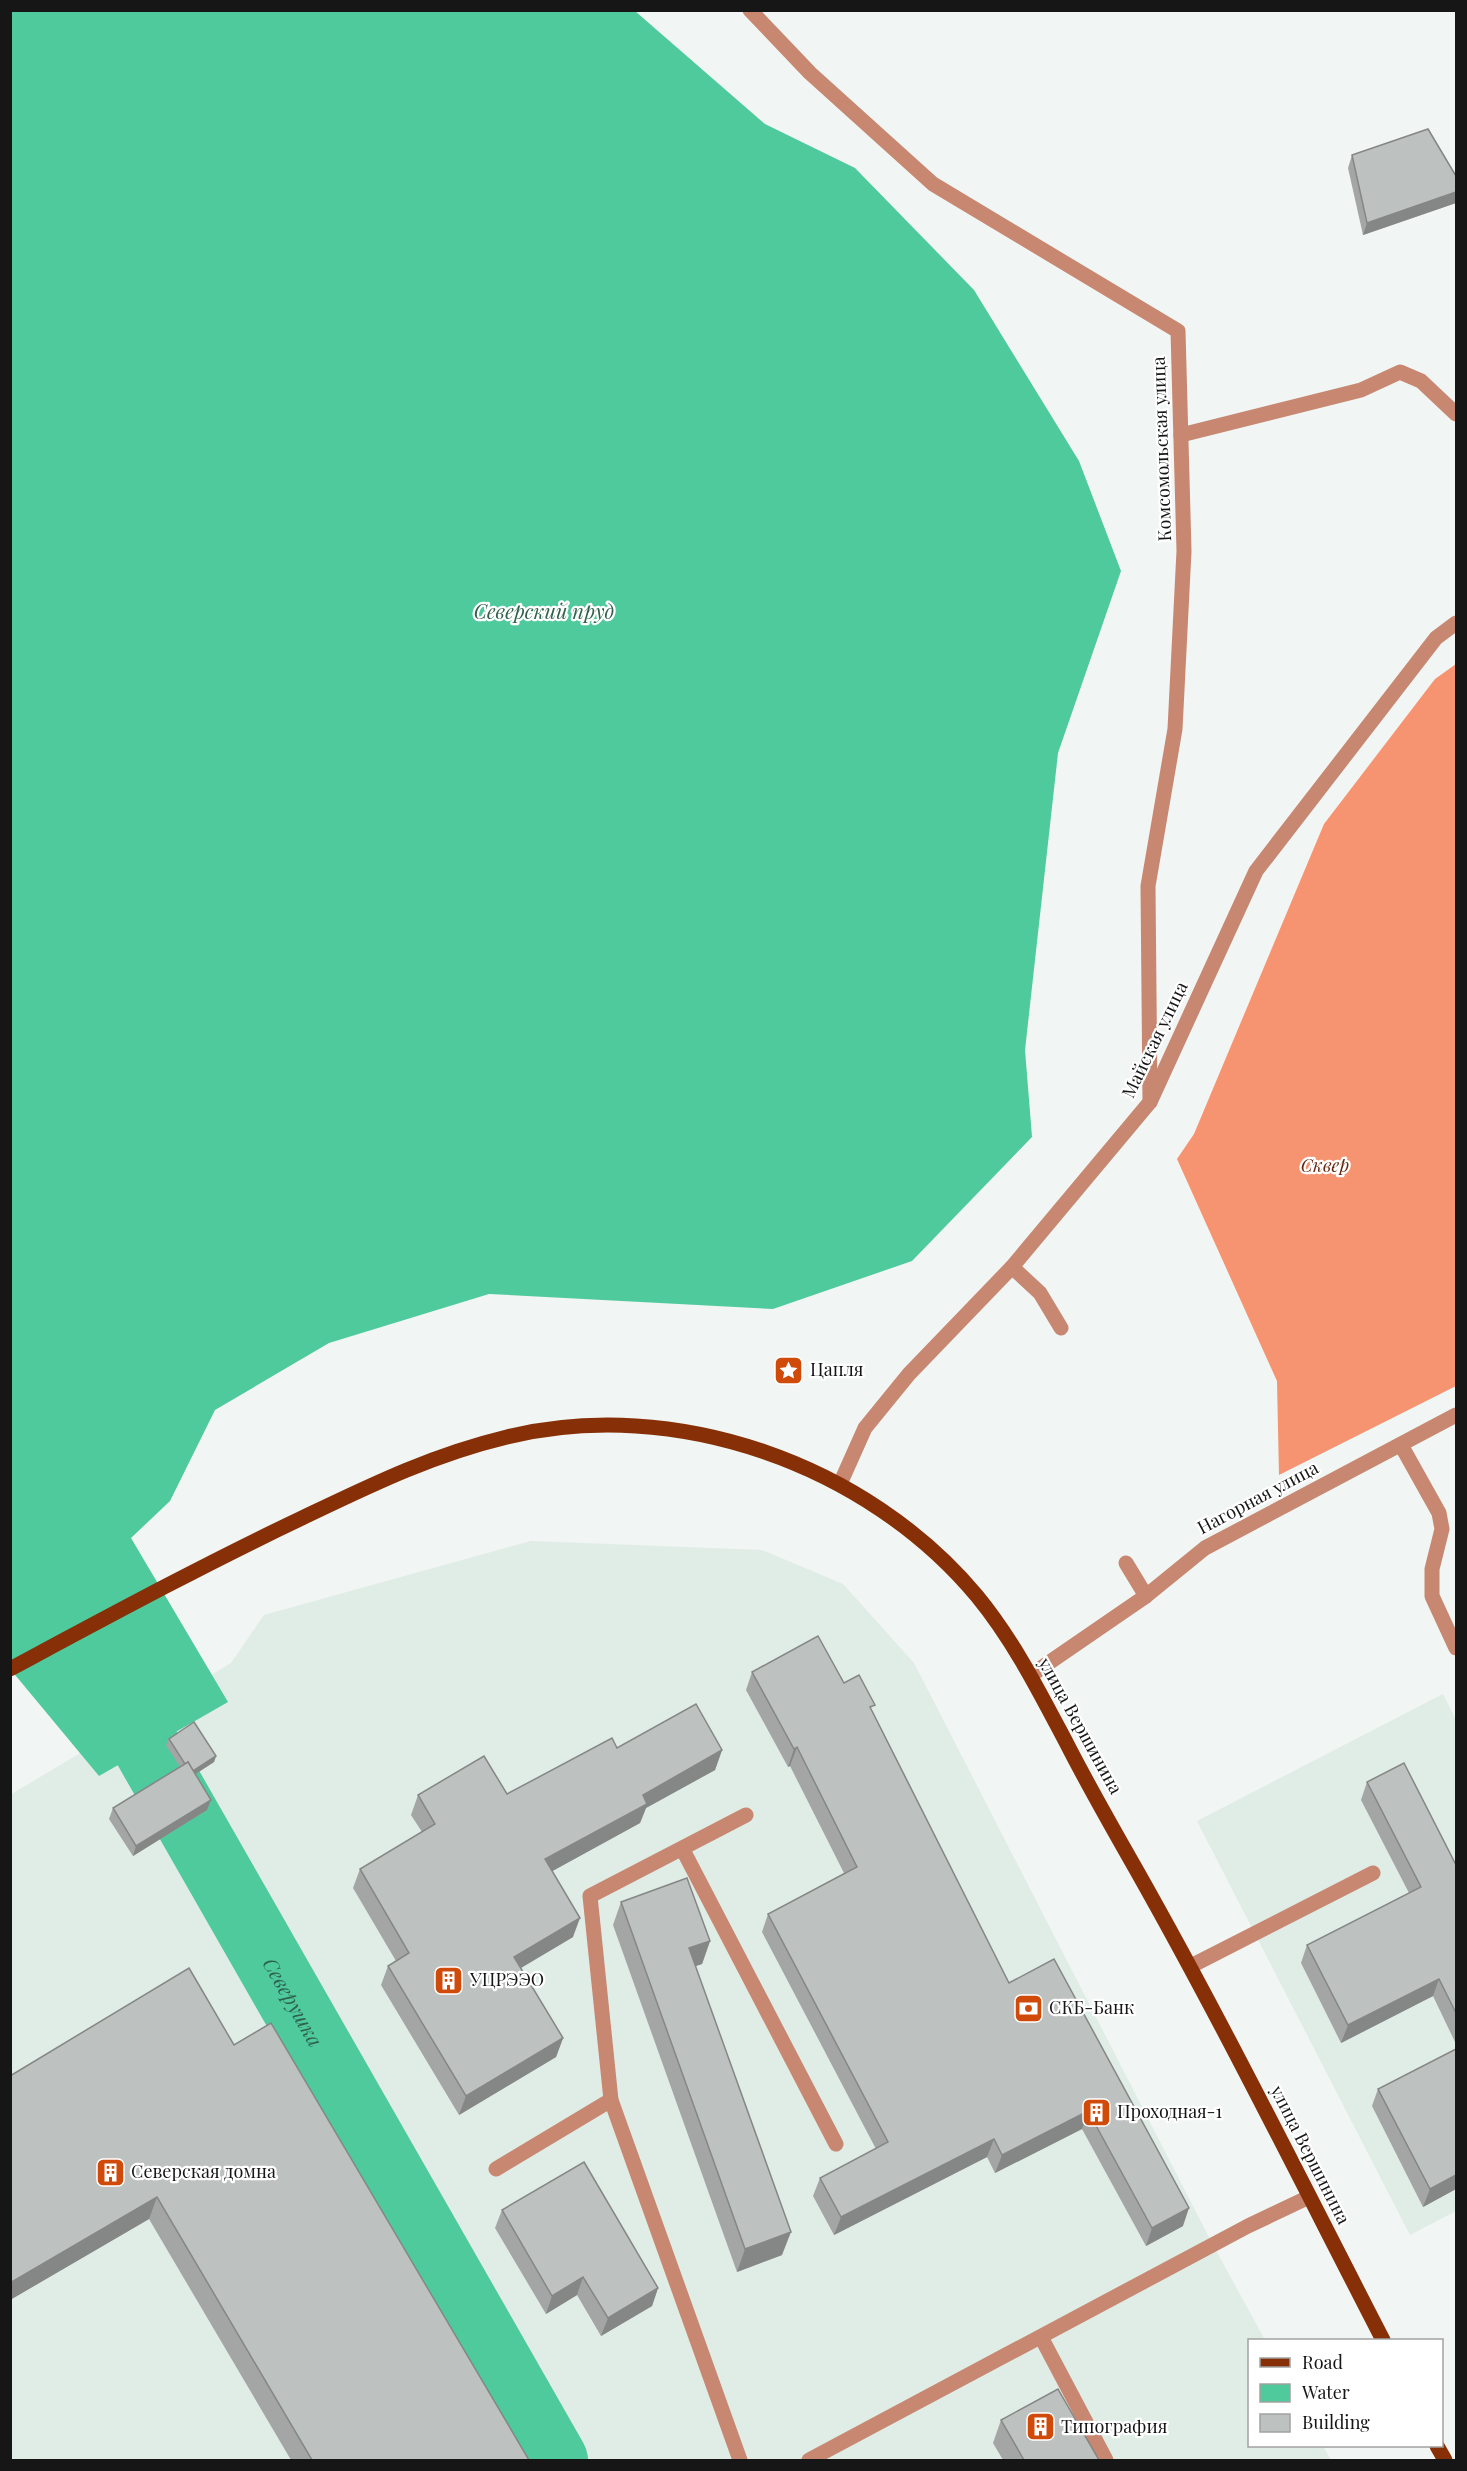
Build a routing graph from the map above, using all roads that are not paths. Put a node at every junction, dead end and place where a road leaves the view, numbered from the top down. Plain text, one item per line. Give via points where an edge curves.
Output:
1 (750, 10) edge
2 (1456, 414) edge
3 (1181, 435) junction
4 (1456, 623) edge
5 (1150, 1102) junction
6 (1012, 1267) junction
7 (1061, 1328) dead end
8 (1456, 1415) edge
9 (1401, 1444) junction
10 (840, 1484) junction
11 (1126, 1563) dead end
12 (1146, 1596) junction
13 (1456, 1648) edge
14 (10, 1669) edge
15 (1031, 1675) junction
16 (746, 1815) dead end
17 (683, 1850) junction
18 (1372, 1873) dead end
19 (1191, 1966) junction
20 (611, 2100) junction
21 (836, 2144) dead end
22 (496, 2169) dead end
23 (1309, 2197) junction
24 (1041, 2337) junction
25 (1382, 2339) edge
26 (740, 2460) edge
27 (809, 2460) edge
28 (1106, 2460) edge

1 - 3 street, Комсомольская улица via 810,73 933,184 1178,331
2 - 3 street via 1421,381 1400,372 1361,390
3 - 5 street, Комсомольская улица via 1184,551 1175,729 1148,886
4 - 5 street, Майская улица via 1436,638 1256,871
5 - 6 street, Майская улица
6 - 7 street via 1040,1293
6 - 10 street, Майская улица via 909,1374 865,1428
8 - 9 street, Нагорная улица
9 - 12 street, Нагорная улица via 1205,1548
9 - 13 street via 1439,1513 1442,1529 1432,1569 1432,1596
10 - 14 main road, улица Вершинина via 712,1436 589,1426 507,1437 412,1465 231,1551
10 - 15 main road, улица Вершинина via 898,1521 955,1573 988,1610
11 - 12 street
12 - 15 street, Нагорная улица
15 - 19 main road, улица Вершинина
16 - 17 street
17 - 20 street via 590,1896
17 - 21 street
18 - 19 street
19 - 23 main road, улица Вершинина
20 - 22 street
20 - 26 street
23 - 24 street
23 - 25 main road, улица Вершинина
24 - 27 street
24 - 28 street

